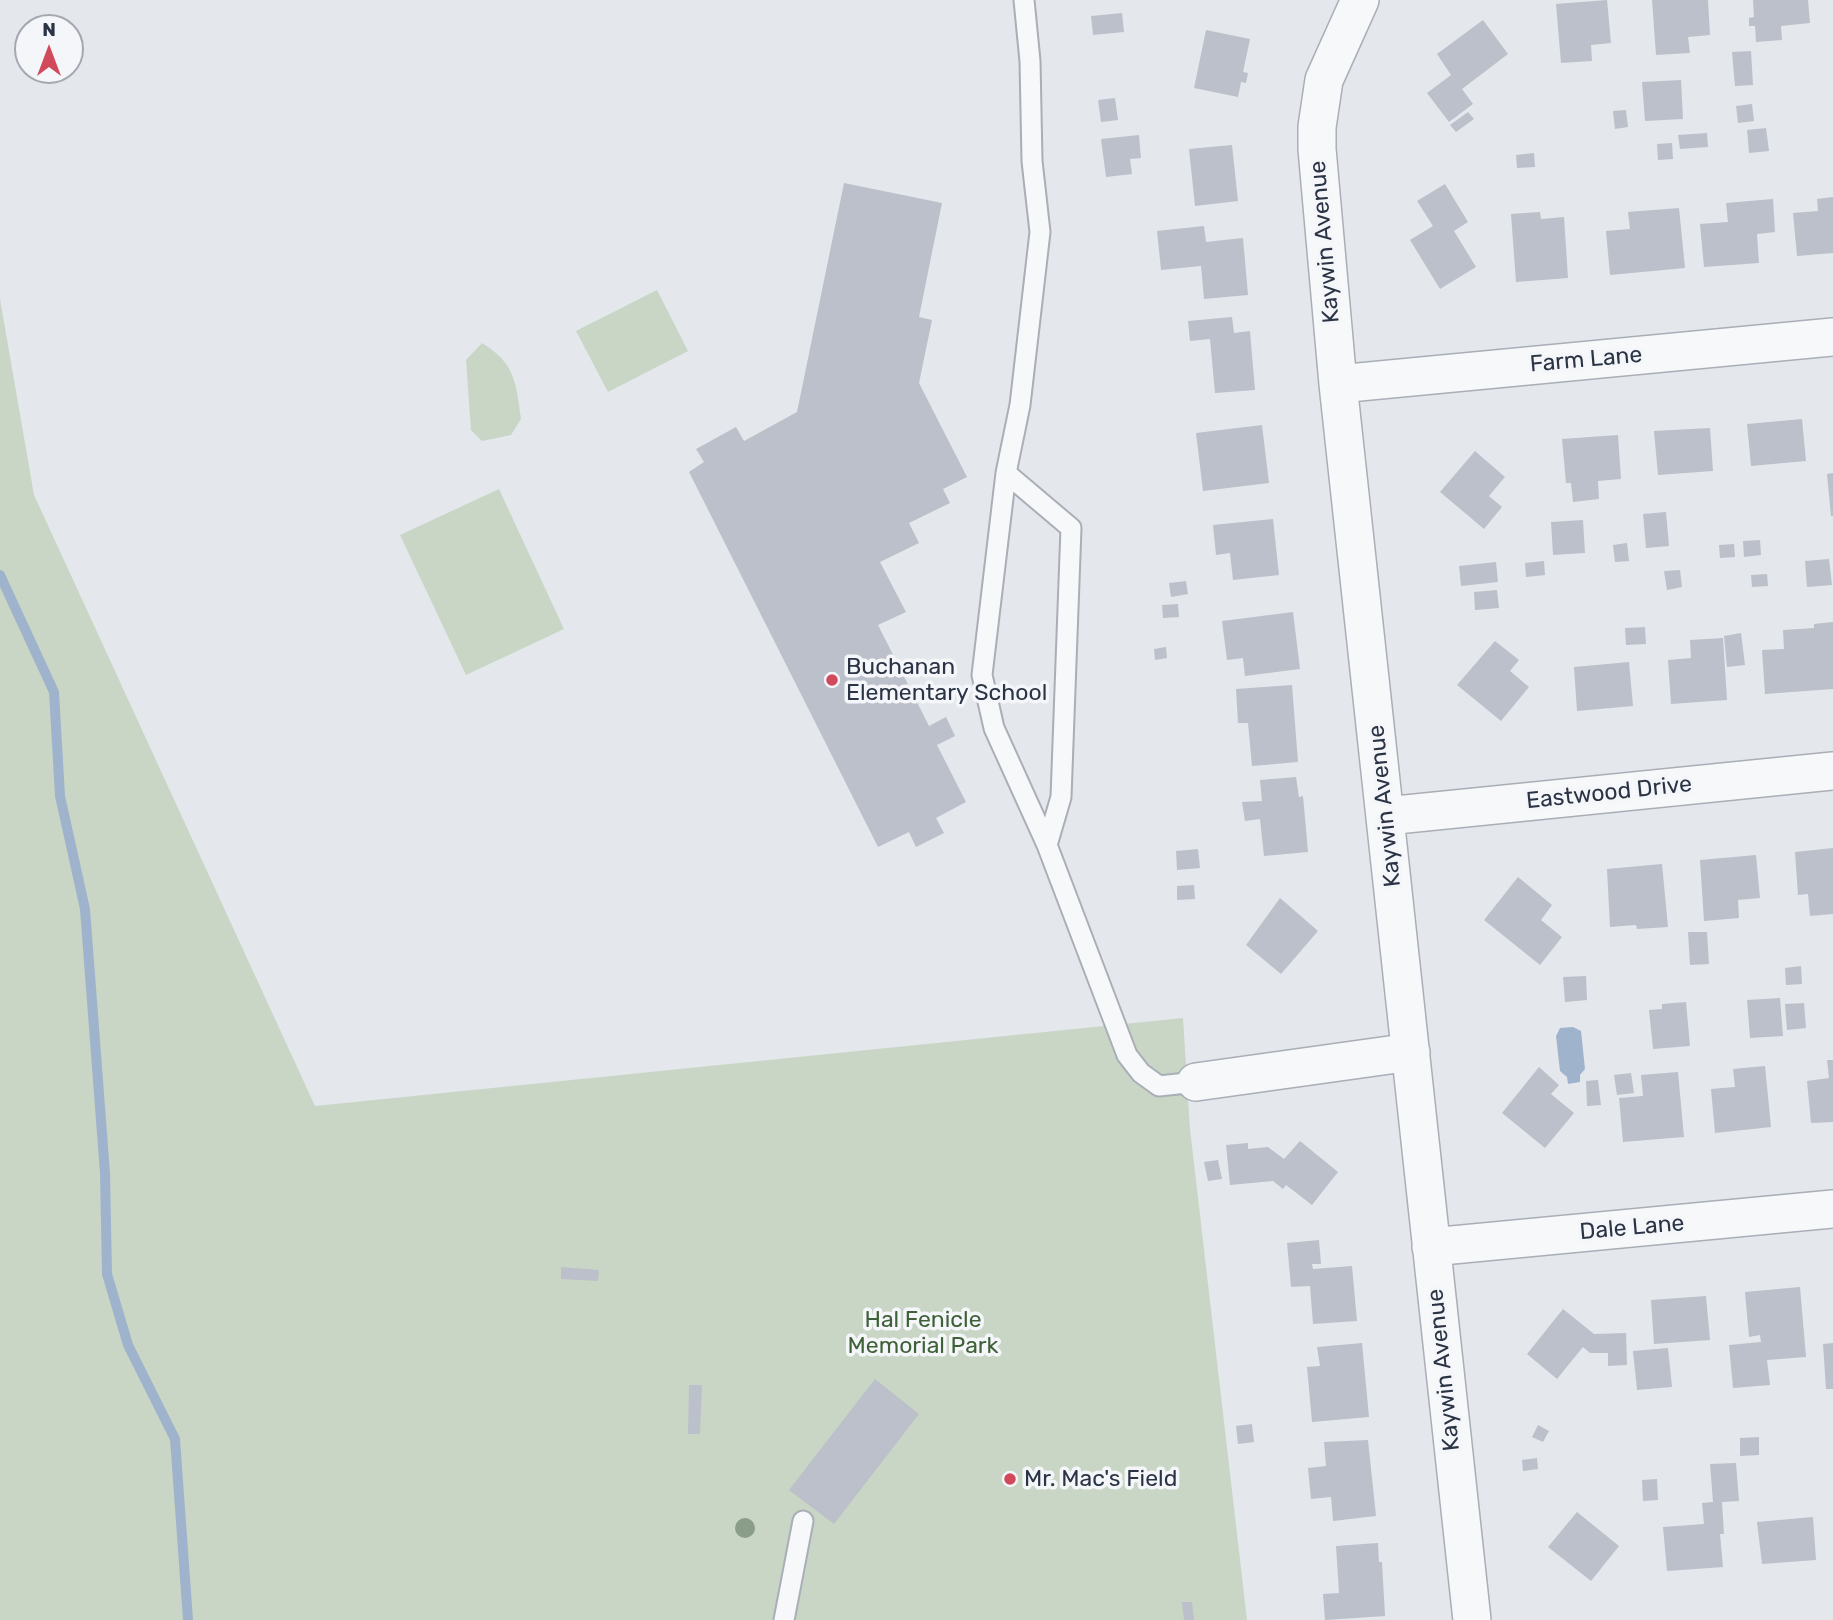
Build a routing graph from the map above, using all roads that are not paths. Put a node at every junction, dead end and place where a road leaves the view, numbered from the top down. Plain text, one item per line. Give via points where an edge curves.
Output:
1 (1024, 0) edge
2 (1360, 0) edge
3 (1833, 337) edge
4 (1338, 384) junction
5 (1006, 473) junction
6 (1833, 771) edge
7 (1386, 816) junction
8 (1047, 845) junction
9 (1411, 1052) junction
10 (1196, 1082) joint
11 (1833, 1209) edge
12 (1431, 1247) junction
13 (803, 1521) dead end
14 (784, 1620) edge
15 (1472, 1620) edge

1 - 5 lane via 1040,232 1020,405
2 - 4 street, Kaywin Avenue via 1324,80 1317,127
3 - 4 street, Farm Lane
4 - 7 street, Kaywin Avenue
5 - 8 lane via 982,674 994,728
5 - 8 lane via 1071,528 1061,797
6 - 7 street, Eastwood Drive
7 - 9 street, Kaywin Avenue
8 - 10 lane via 1127,1055 1159,1086
9 - 10 street
9 - 12 street, Kaywin Avenue
11 - 12 street, Dale Lane
12 - 15 street, Kaywin Avenue
13 - 14 lane

